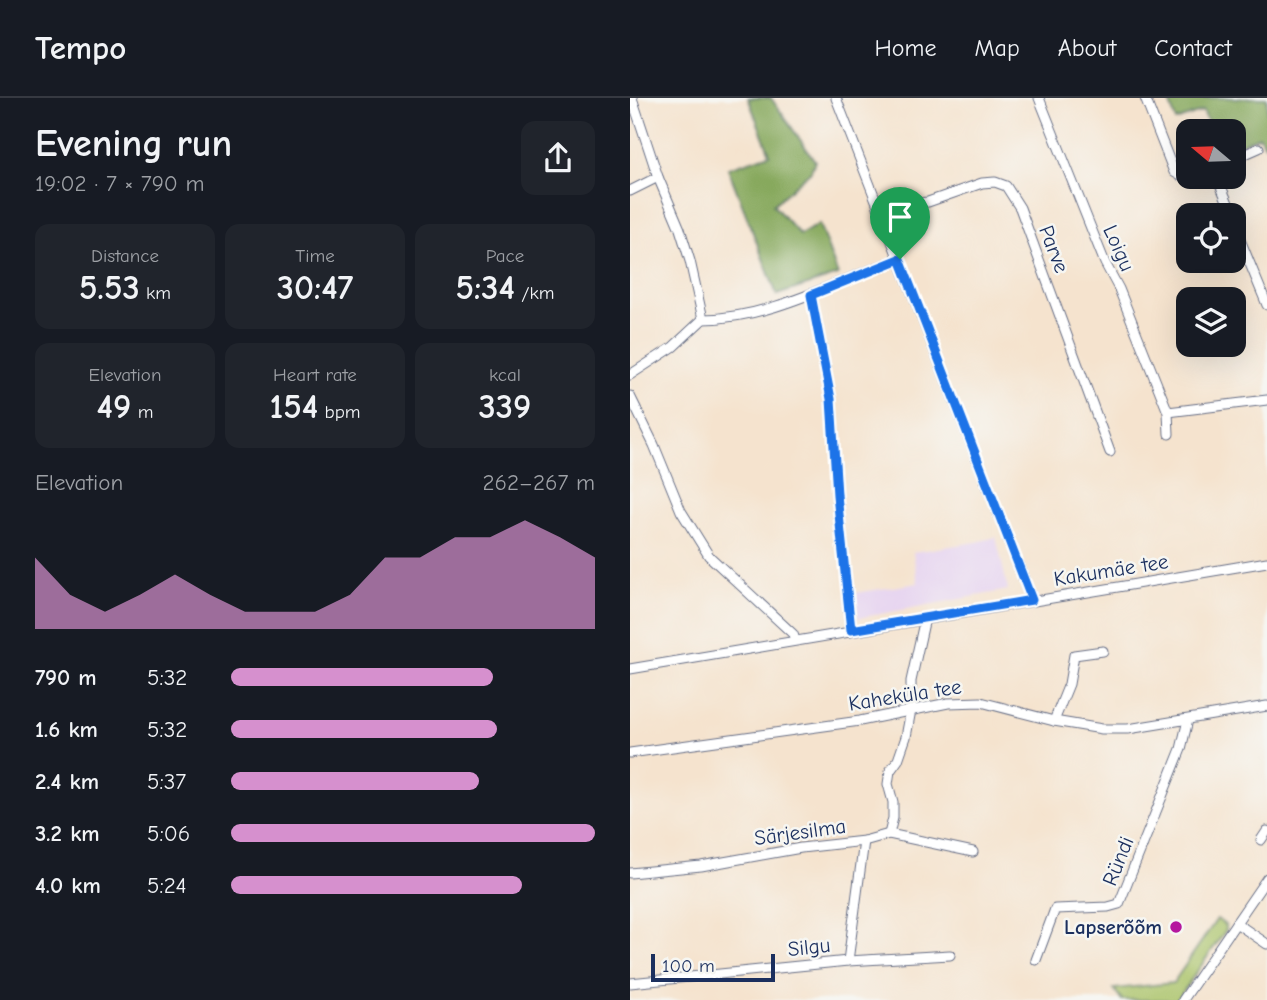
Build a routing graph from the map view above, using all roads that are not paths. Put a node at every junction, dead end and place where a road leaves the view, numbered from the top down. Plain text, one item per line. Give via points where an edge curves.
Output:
1 (632, 98) edge
2 (836, 98) edge
3 (1039, 98) edge
4 (1145, 98) edge
5 (1259, 148) dead end
6 (1246, 154) edge
7 (1176, 173) edge
8 (658, 177) junction
9 (630, 191) edge
10 (878, 207) junction
11 (1246, 254) edge
12 (900, 259) junction
13 (811, 295) junction
14 (1267, 305) edge
15 (703, 319) junction
16 (630, 375) edge
17 (630, 396) edge
18 (1267, 400) edge
19 (1168, 412) junction
20 (1169, 434) dead end
21 (1110, 452) dead end
22 (1267, 562) edge
23 (1032, 600) junction
24 (925, 618) junction
25 (851, 630) junction
26 (795, 640) junction
27 (1103, 651) dead end
28 (630, 669) edge
29 (1267, 706) edge
30 (911, 710) junction
31 (1188, 720) junction
32 (1054, 721) junction
33 (630, 752) edge
34 (1267, 831) edge
35 (889, 834) junction
36 (1261, 840) dead end
37 (864, 841) junction
38 (972, 852) dead end
39 (630, 873) edge
40 (1267, 878) edge
41 (1236, 923) junction
42 (1267, 944) edge
43 (950, 955) dead end
44 (1036, 960) dead end
45 (848, 961) junction
46 (630, 983) edge
47 (1190, 990) junction
48 (1183, 1000) edge
49 (1198, 1000) edge

1 - 8 street
2 - 10 street
3 - 19 street, Loigu
4 - 7 street
5 - 6 street
8 - 9 street
8 - 15 street via 680,229
10 - 12 street
10 - 21 street, Parve via 928,202 982,183 1006,186 1020,208
11 - 14 street
12 - 13 street
12 - 23 street
13 - 15 street via 726,319
13 - 25 street via 831,399
15 - 16 street via 673,347
17 - 26 street via 681,511 709,556
18 - 19 street
19 - 20 street, Loigu
22 - 23 street, Kakumäe tee
23 - 24 street, Kakumäe tee
24 - 25 street, Kakumäe tee
24 - 30 street via 911,681
25 - 26 street, Kakumäe tee
26 - 28 street, Kakumäe tee
27 - 32 street via 1074,655 1069,684
29 - 31 street, Kaheküla tee
30 - 32 street, Kaheküla tee via 981,702
30 - 33 street, Kaheküla tee
30 - 35 street via 906,737 890,771 893,810
31 - 32 street, Kaheküla tee via 1128,730
31 - 44 street, Ründi via 1119,904 1055,909
34 - 36 street
35 - 37 street, Särjesilma
35 - 38 street, Särjesilma
37 - 39 street, Särjesilma
37 - 45 street
40 - 41 street
41 - 42 street
41 - 47 street
43 - 45 street, Silgu
45 - 46 street, Silgu
47 - 48 street
47 - 49 street

